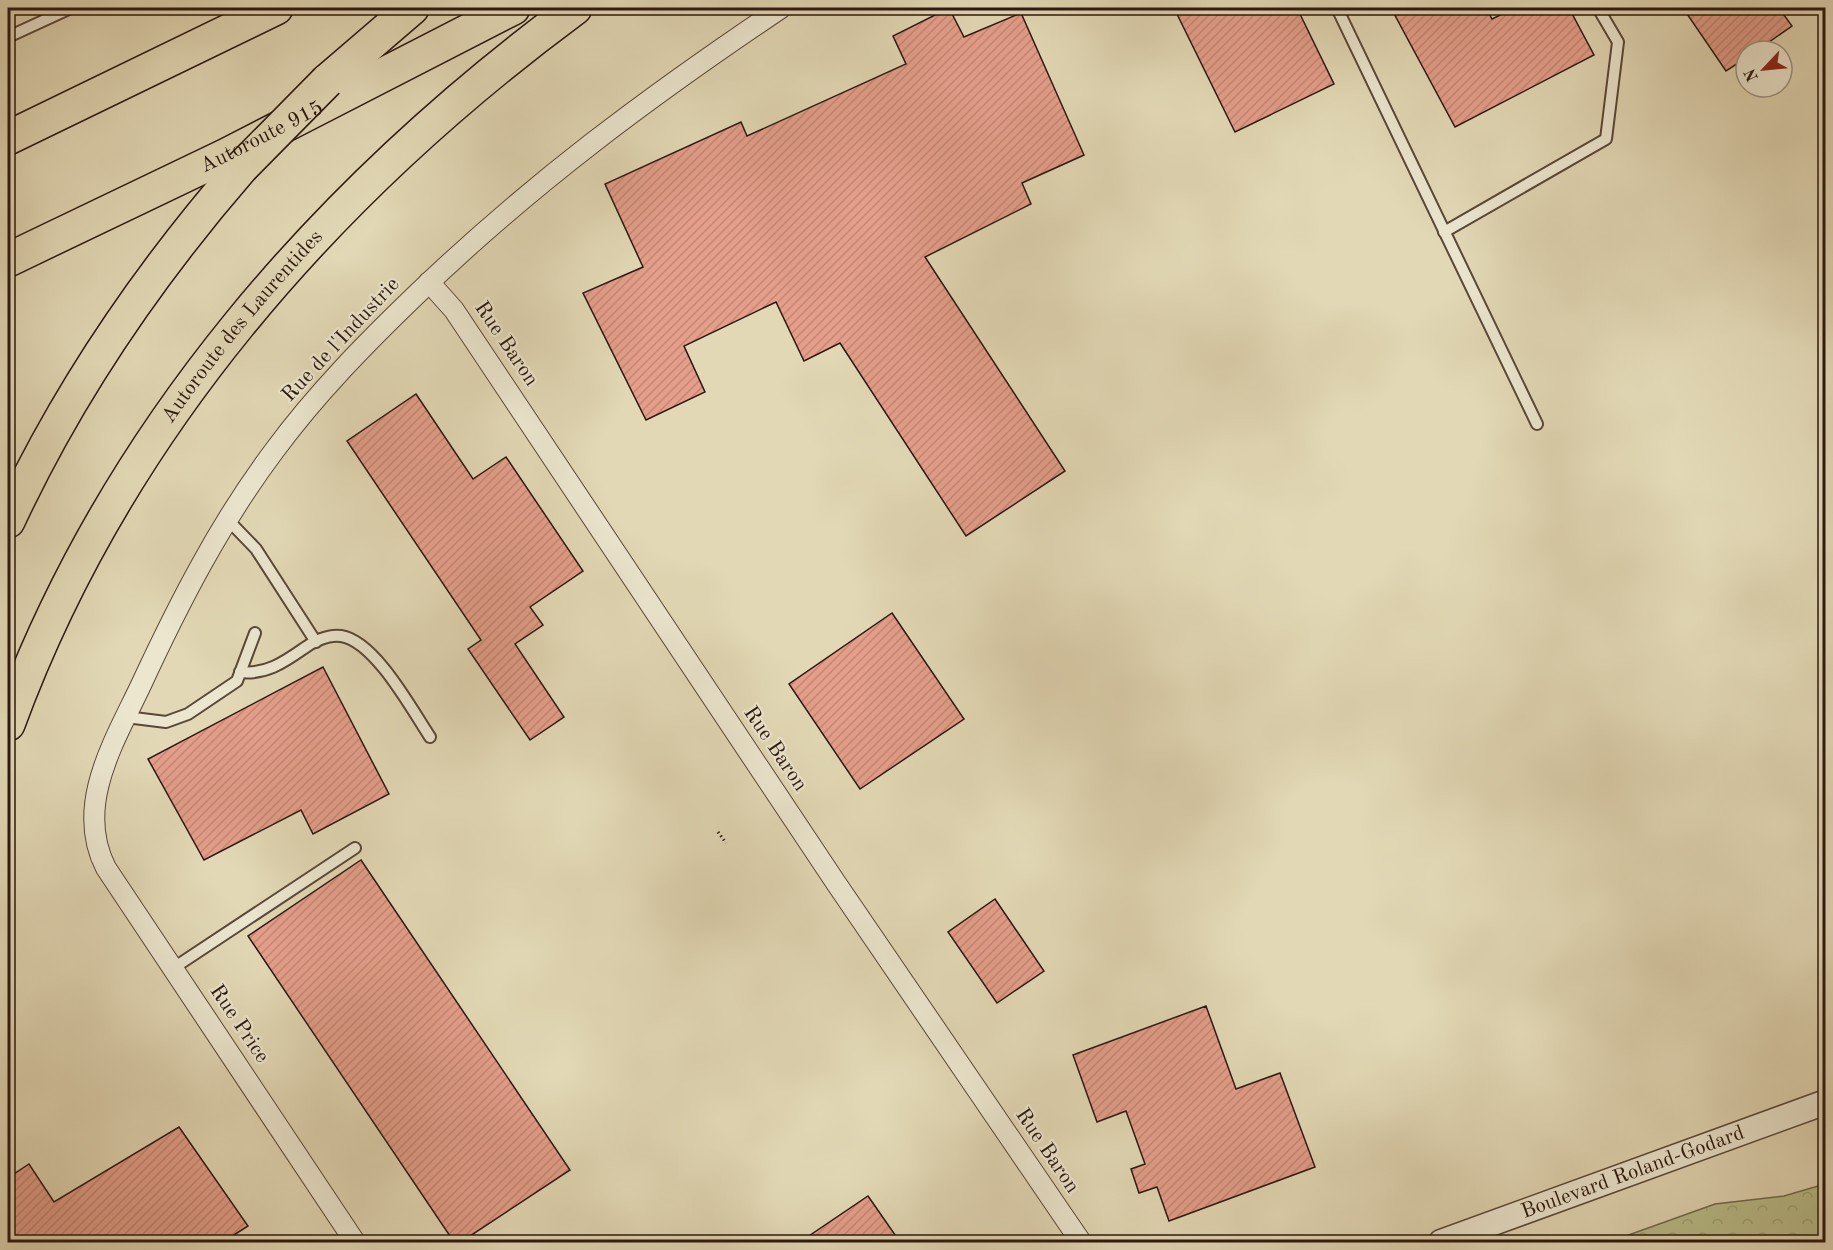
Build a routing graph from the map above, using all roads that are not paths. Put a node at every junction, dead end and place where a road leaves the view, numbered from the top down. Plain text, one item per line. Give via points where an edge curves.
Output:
1 (71, 8) edge
2 (276, 8) edge
3 (412, 8) edge
4 (513, 8) edge
5 (575, 8) edge
6 (782, 8) edge
7 (1337, 8) edge
8 (1598, 8) edge
9 (8, 37) edge
10 (8, 138) edge
11 (1444, 232) junction
12 (8, 261) edge
13 (429, 282) junction
14 (1537, 424) dead end
15 (228, 520) junction
16 (8, 521) edge
17 (255, 633) dead end
18 (316, 642) junction
19 (240, 672) junction
20 (126, 717) junction
21 (8, 724) edge
22 (430, 737) dead end
23 (92, 829) joint
24 (355, 848) dead end
25 (172, 969) junction
26 (1826, 1102) edge
27 (356, 1242) edge
28 (1081, 1242) edge
29 (1441, 1242) edge

1 - 9 lane
2 - 10 highway
3 - 16 highway, bridge via 327,81 242,167 175,247 124,317 59,422
4 - 12 highway, Autoroute 915 via 225,156
5 - 21 highway, Autoroute des Laurentides via 392,160 308,243 231,332 161,427 100,525 47,630
6 - 13 street, Rue de l'Industrie via 566,161
7 - 11 lane
8 - 11 lane via 1618,42 1606,139
11 - 14 lane
13 - 15 street, Rue de l'Industrie via 307,410
13 - 28 street, Rue Baron via 454,310
15 - 18 lane via 256,549
15 - 20 street, Rue de l'Industrie via 186,592
17 - 19 lane
18 - 19 lane via 264,671
18 - 22 lane via 342,636 376,658
19 - 20 lane via 237,681 179,720 156,722
20 - 23 street, Rue de l'Industrie via 99,782
23 - 25 street, Rue Price via 109,874
24 - 25 lane
25 - 27 street, Rue Price
26 - 29 street, Boulevard Roland-Godard

